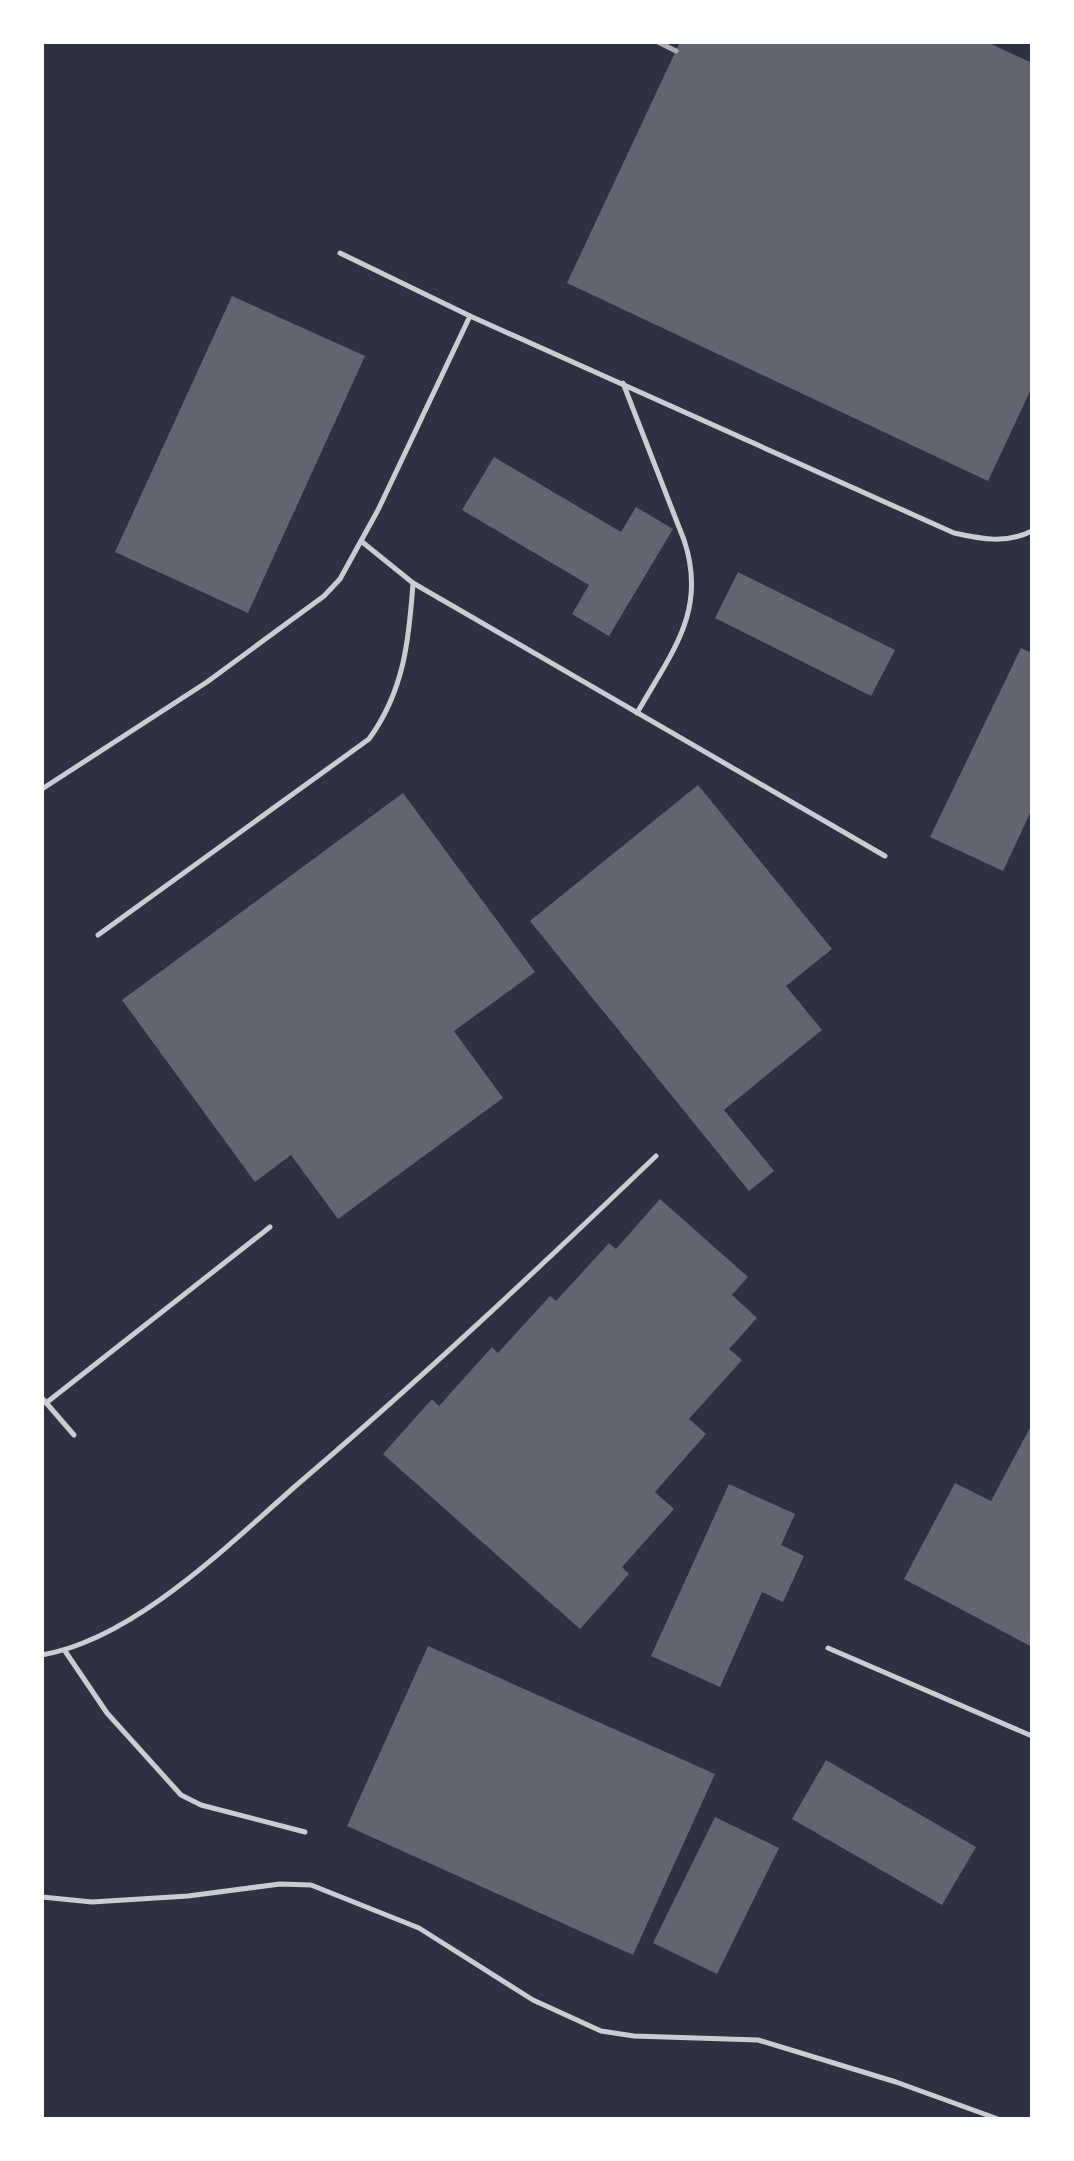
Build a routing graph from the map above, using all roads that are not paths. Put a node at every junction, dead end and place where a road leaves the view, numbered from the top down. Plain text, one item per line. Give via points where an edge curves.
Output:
1 (340, 253) dead end
2 (470, 316) junction
3 (624, 383) junction
4 (1032, 531) edge
5 (361, 541) junction
6 (413, 583) junction
7 (638, 713) junction
8 (42, 789) edge
9 (885, 856) dead end
10 (98, 935) dead end
11 (656, 1156) dead end
12 (270, 1227) dead end
13 (44, 1400) edge
14 (74, 1435) dead end
15 (828, 1648) dead end
16 (65, 1651) junction
17 (42, 1655) edge
18 (1032, 1736) edge
19 (305, 1832) dead end
20 (42, 1897) edge
21 (998, 2119) edge

1 - 2 lane
2 - 3 lane
2 - 5 lane
3 - 4 lane via 954,533 989,541
3 - 7 lane via 684,540 694,585 685,628
5 - 6 lane
5 - 8 lane via 340,579 324,596 207,682
6 - 7 lane
6 - 10 lane via 400,680 386,716 369,738
7 - 9 lane
11 - 16 lane via 400,1396 221,1551 134,1617
12 - 13 lane
13 - 14 lane
15 - 18 lane
16 - 17 lane
16 - 19 lane via 107,1713 181,1795 201,1805
20 - 21 lane via 92,1902 311,1885 419,1928 533,2000 601,2031 758,2040

